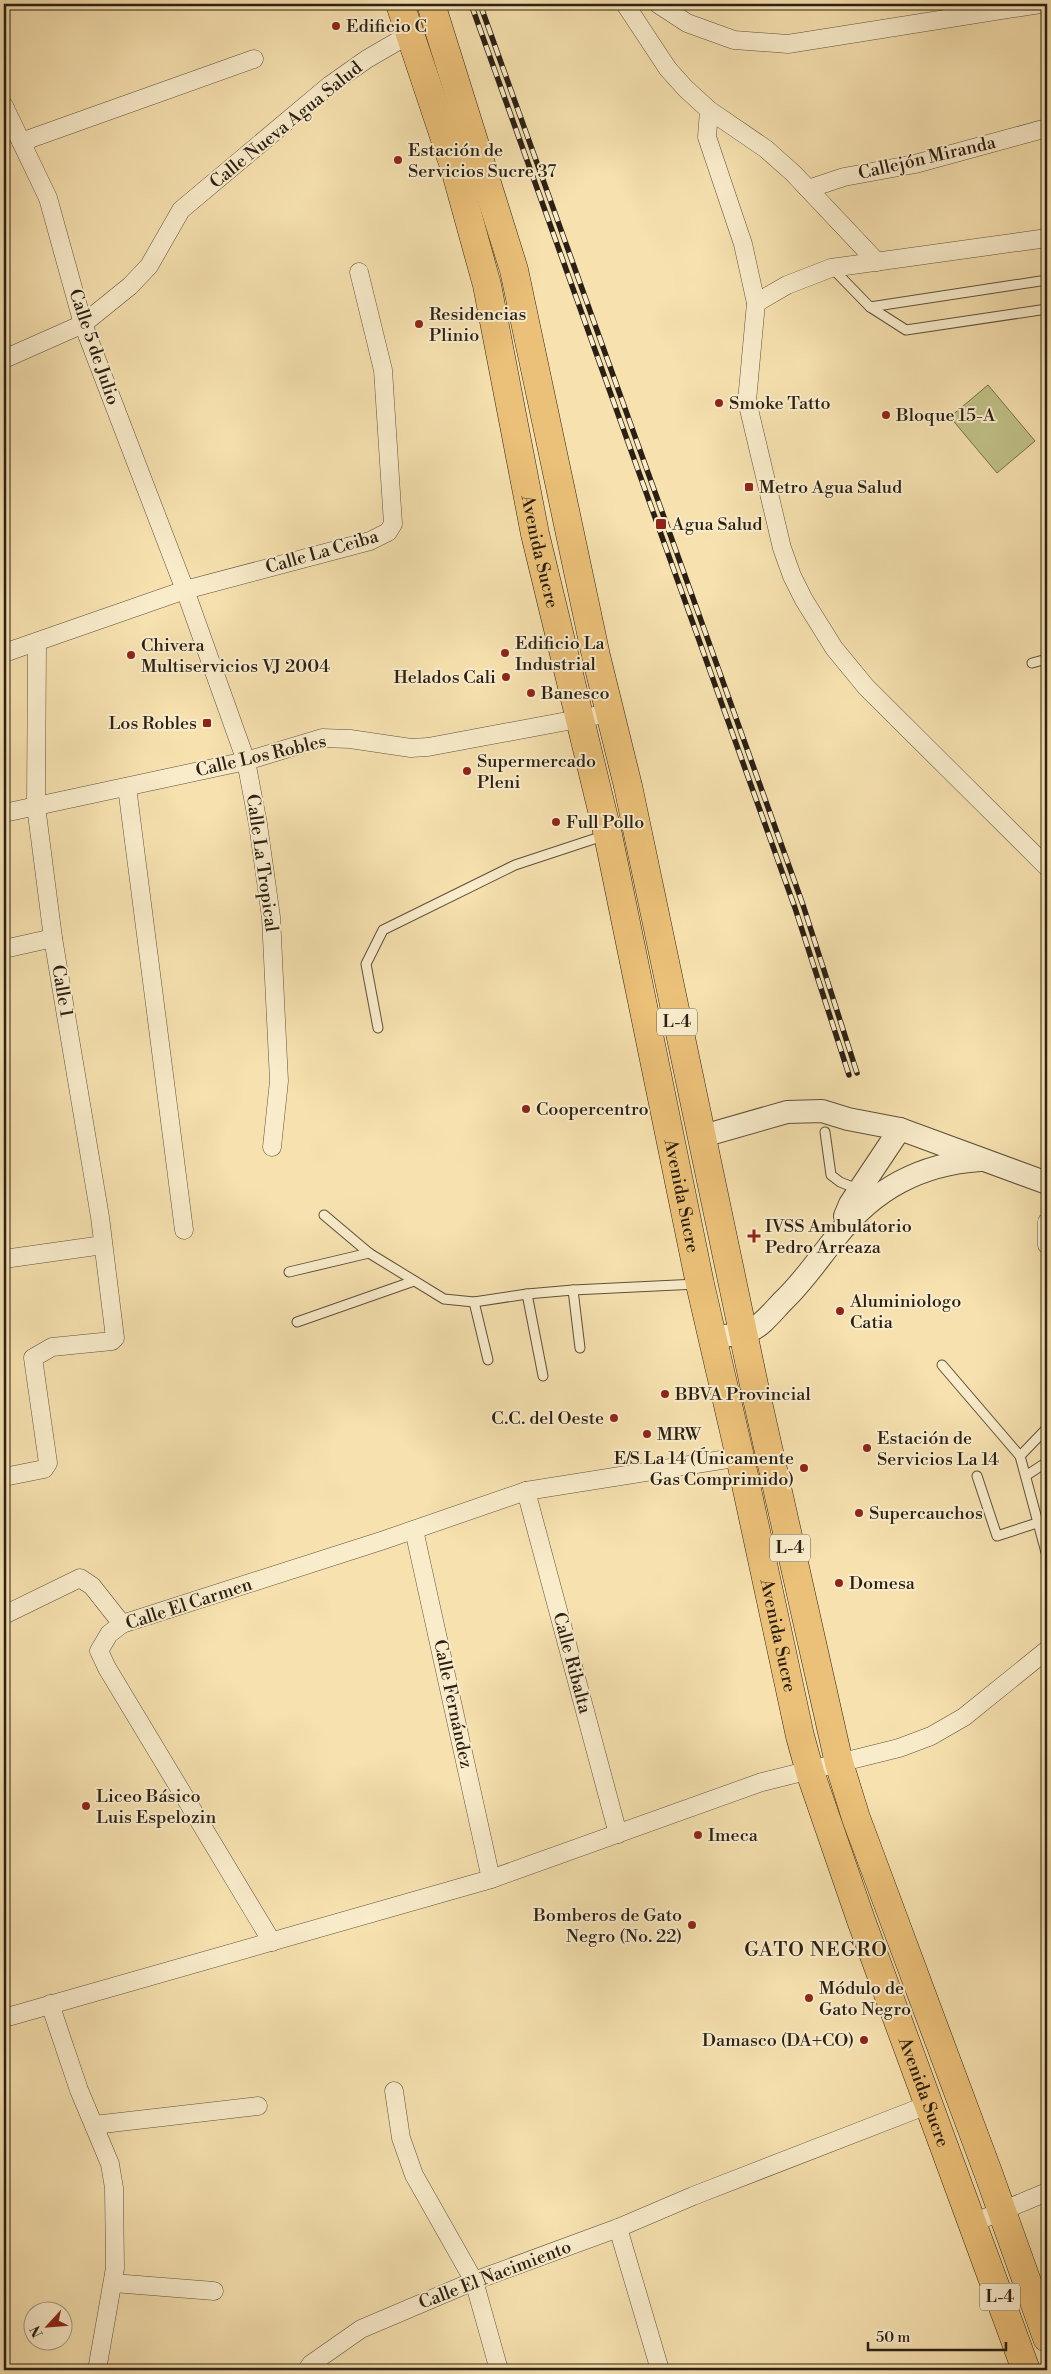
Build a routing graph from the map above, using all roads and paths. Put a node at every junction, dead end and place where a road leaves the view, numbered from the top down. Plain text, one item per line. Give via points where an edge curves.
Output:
1 (400, 4) edge
2 (431, 4) edge
3 (625, 4) edge
4 (658, 4) edge
5 (1040, 4) edge
6 (410, 34) junction
7 (254, 59) dead end
8 (4, 106) edge
9 (709, 110) junction
10 (1047, 128) edge
11 (21, 142) junction
12 (808, 189) junction
13 (1047, 238) edge
14 (877, 262) junction
15 (831, 268) junction
16 (359, 272) dead end
17 (1047, 280) edge
18 (756, 303) junction
19 (870, 306) junction
20 (1047, 309) edge
21 (83, 324) junction
22 (4, 359) edge
23 (184, 590) junction
24 (37, 642) junction
25 (4, 653) edge
26 (1047, 659) edge
27 (1032, 662) dead end
28 (610, 713) junction
29 (580, 719) junction
30 (246, 761) junction
31 (127, 787) junction
32 (36, 806) junction
33 (4, 813) edge
34 (608, 834) junction
35 (1047, 867) edge
36 (53, 938) junction
37 (4, 949) edge
38 (378, 1028) dead end
39 (825, 1132) dead end
40 (910, 1132) junction
41 (703, 1136) junction
42 (272, 1147) dead end
43 (983, 1160) junction
44 (904, 1179) junction
45 (1047, 1184) edge
46 (860, 1190) junction
47 (324, 1215) dead end
48 (1047, 1222) edge
49 (184, 1230) dead end
50 (838, 1234) junction
51 (103, 1245) junction
52 (1047, 1245) edge
53 (369, 1253) junction
54 (4, 1259) edge
55 (289, 1272) dead end
56 (414, 1280) junction
57 (700, 1284) junction
58 (573, 1290) junction
59 (528, 1294) junction
60 (474, 1302) junction
61 (297, 1322) dead end
62 (743, 1332) junction
63 (713, 1337) junction
64 (580, 1348) dead end
65 (488, 1360) dead end
66 (942, 1365) dead end
67 (543, 1376) dead end
68 (1047, 1428) edge
69 (1020, 1456) junction
70 (740, 1457) junction
71 (1047, 1462) edge
72 (1026, 1475) junction
73 (977, 1476) dead end
74 (4, 1477) edge
75 (526, 1491) junction
76 (1037, 1523) junction
77 (414, 1530) junction
78 (1047, 1556) edge
79 (4, 1615) edge
80 (122, 1624) junction
81 (1047, 1650) edge
82 (839, 1763) junction
83 (810, 1772) junction
84 (618, 1834) junction
85 (491, 1879) junction
86 (272, 1942) junction
87 (50, 2004) junction
88 (4, 2018) edge
89 (394, 2091) dead end
90 (930, 2104) junction
91 (258, 2106) dead end
92 (94, 2125) junction
93 (1047, 2192) edge
94 (1002, 2213) junction
95 (972, 2224) junction
96 (618, 2228) junction
97 (474, 2281) junction
98 (113, 2283) junction
99 (214, 2291) dead end
100 (1047, 2338) edge
101 (97, 2370) edge
102 (307, 2370) edge
103 (499, 2370) edge
104 (660, 2370) edge
105 (1026, 2370) edge

1 - 6 main road, Avenida Sucre / L-4
2 - 28 main road, Avenida Sucre / L-4 via 514,270
3 - 9 street via 668,69
4 - 5 street via 687,23 734,40 788,44
6 - 21 street, Calle Nueva Agua Salud via 330,85 181,210 149,266
6 - 29 main road, Avenida Sucre / L-4 via 455,169 487,285 535,534
7 - 11 street
8 - 11 street, Calle 5 de Julio
9 - 12 street via 766,149
9 - 18 street via 707,137 743,244
10 - 12 street, Callejón Miranda via 915,164 844,176
11 - 21 street, Calle 5 de Julio via 48,198
12 - 14 street
13 - 14 street
14 - 15 street
15 - 18 street via 786,284
15 - 19 lane
16 - 23 street, Calle La Ceiba via 383,370 393,524 388,532 370,541
17 - 19 lane
18 - 35 street via 747,401 782,548 804,600 834,648 866,687
19 - 20 lane via 906,330
21 - 22 street, Calle Nueva Agua Salud
21 - 23 street, Calle 5 de Julio
23 - 24 street, Calle La Ceiba
23 - 30 street, Calle La Tropical
24 - 25 street, Calle La Ceiba
24 - 32 street, Calle 1
26 - 27 lane
28 - 29 street, Calle Los Robles
28 - 41 main road, Avenida Sucre / L-4
29 - 30 street, Calle Los Robles via 428,747 322,738
29 - 34 main road, Avenida Sucre / L-4
30 - 31 street, Calle Los Robles
30 - 42 street, Calle La Tropical via 271,917 279,1081
31 - 32 street, Calle Los Robles
31 - 49 street
32 - 33 street, Calle Los Robles
32 - 36 street, Calle 1
34 - 38 lane via 515,865 383,930 366,964
34 - 57 main road, Avenida Sucre / L-4
36 - 37 street
36 - 51 street, Calle 1
39 - 46 lane via 831,1175
40 - 41 street via 822,1111 804,1110
40 - 43 street
40 - 44 street via 920,1150 917,1164
40 - 46 street
41 - 62 main road, Avenida Sucre / L-4
43 - 44 street via 955,1162
43 - 45 street
44 - 50 street via 886,1188
46 - 50 street via 850,1204
47 - 53 lane
48 - 52 street
50 - 62 street via 800,1285 758,1326
51 - 54 street
51 - 74 street, Calle 1 via 115,1338 112,1341 52,1347 33,1358 48,1463 44,1469
53 - 55 lane
53 - 56 lane
56 - 60 lane via 444,1299
56 - 61 lane
57 - 58 lane
57 - 63 main road, Avenida Sucre / L-4
58 - 59 lane
58 - 64 lane
59 - 60 lane
59 - 67 lane
60 - 65 lane
62 - 63 street
62 - 82 main road, Avenida Sucre / L-4
63 - 70 main road, Avenida Sucre / L-4
66 - 69 lane
68 - 69 lane
69 - 72 lane
70 - 75 street, Calle El Carmen
70 - 83 main road, Avenida Sucre / L-4
71 - 72 lane
72 - 76 lane
73 - 76 lane via 997,1536
75 - 77 street, Calle El Carmen
75 - 84 street, Calle Ribalta
76 - 78 lane
77 - 80 street, Calle El Carmen
77 - 85 street, Calle Fernández
79 - 80 street via 80,1578 92,1586
80 - 86 street, Calle El Carmen via 109,1634 99,1652
81 - 82 street via 964,1716 931,1736 899,1748
82 - 83 street
82 - 94 main road, Avenida Sucre / L-4 via 856,1818
83 - 84 street via 762,1782
83 - 90 main road, Avenida Sucre / L-4
84 - 85 street
85 - 86 street
86 - 87 street
87 - 88 street
87 - 92 street
89 - 97 street via 401,2138 414,2175
90 - 95 main road, Avenida Sucre / L-4
90 - 96 street, Calle El Nacimiento
91 - 92 street
92 - 98 street via 110,2164 114,2188
93 - 94 street
94 - 95 street
94 - 100 main road, Avenida Sucre / L-4
95 - 105 main road, Avenida Sucre / L-4
96 - 97 street, Calle El Nacimiento
96 - 104 street
97 - 102 street, Calle El Nacimiento via 361,2329
97 - 103 street
98 - 99 street
98 - 101 street

